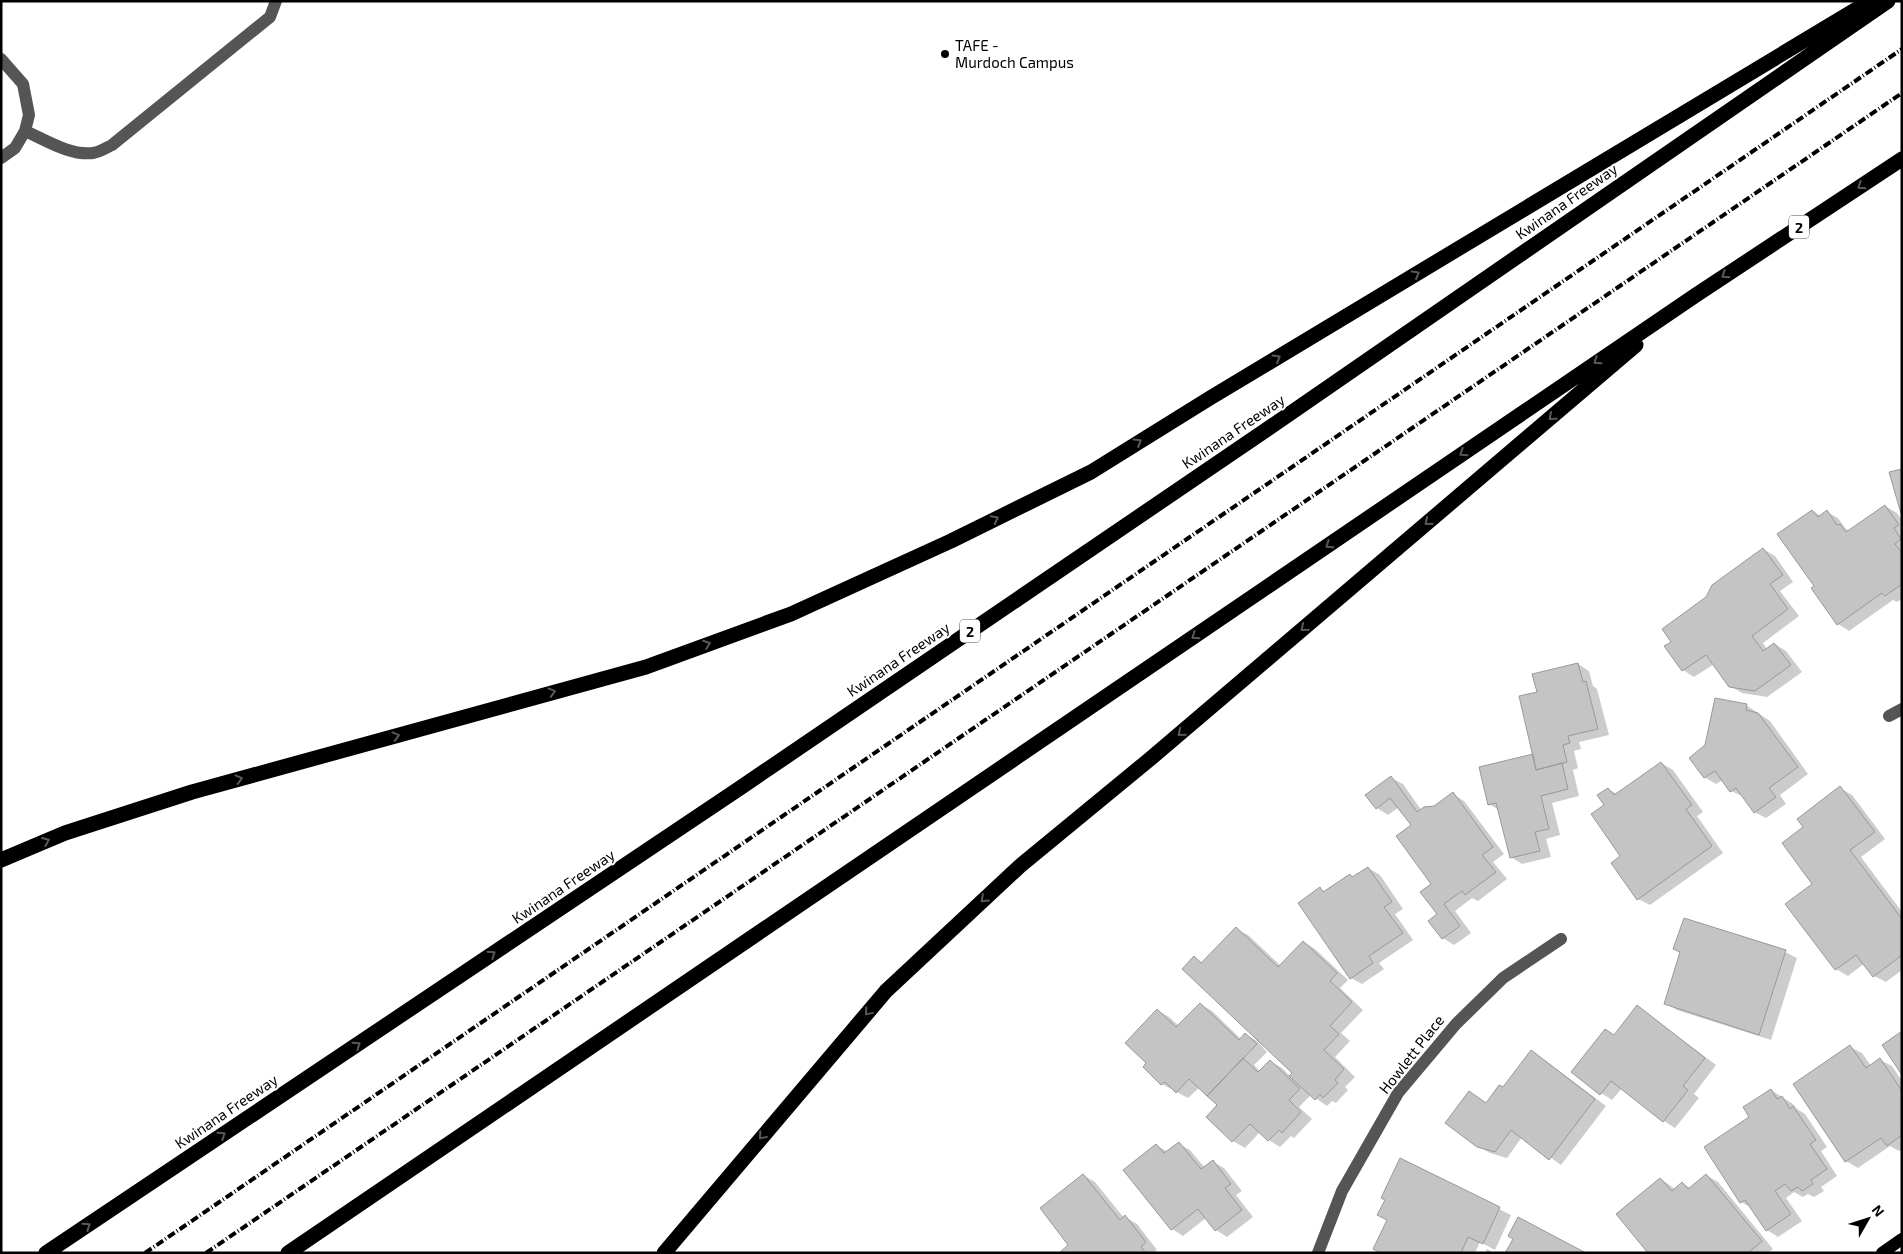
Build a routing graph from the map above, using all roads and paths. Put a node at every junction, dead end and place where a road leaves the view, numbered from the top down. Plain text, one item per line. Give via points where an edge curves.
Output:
1 (276, 1) edge
2 (1870, 1) edge
3 (1888, 1) edge
4 (1, 59) edge
5 (25, 131) junction
6 (1, 158) edge
7 (1902, 159) edge
8 (1696, 295) junction
9 (1902, 709) edge
10 (1889, 716) dead end
11 (1, 860) edge
12 (1560, 939) dead end
13 (1902, 1239) edge
14 (46, 1253) edge
15 (288, 1253) edge
16 (664, 1253) edge
17 (1318, 1253) edge
18 (1882, 1253) edge

1 - 5 street via 270,17 112,145 95,153 80,153
11 -> 2 highway via 65,833 192,792 646,667 791,614 951,541 1091,472
14 -> 3 highway, Kwinana Freeway / 2 via 740,788
4 - 5 street via 23,84 29,115
5 - 6 street via 15,148
7 -> 8 highway, 2
8 -> 15 highway, 2
8 -> 16 highway via 1166,746 1020,866 886,991
9 - 10 street
12 - 17 street, Howlett Place via 1502,978 1456,1024 1398,1093 1342,1191
13 - 18 main road

